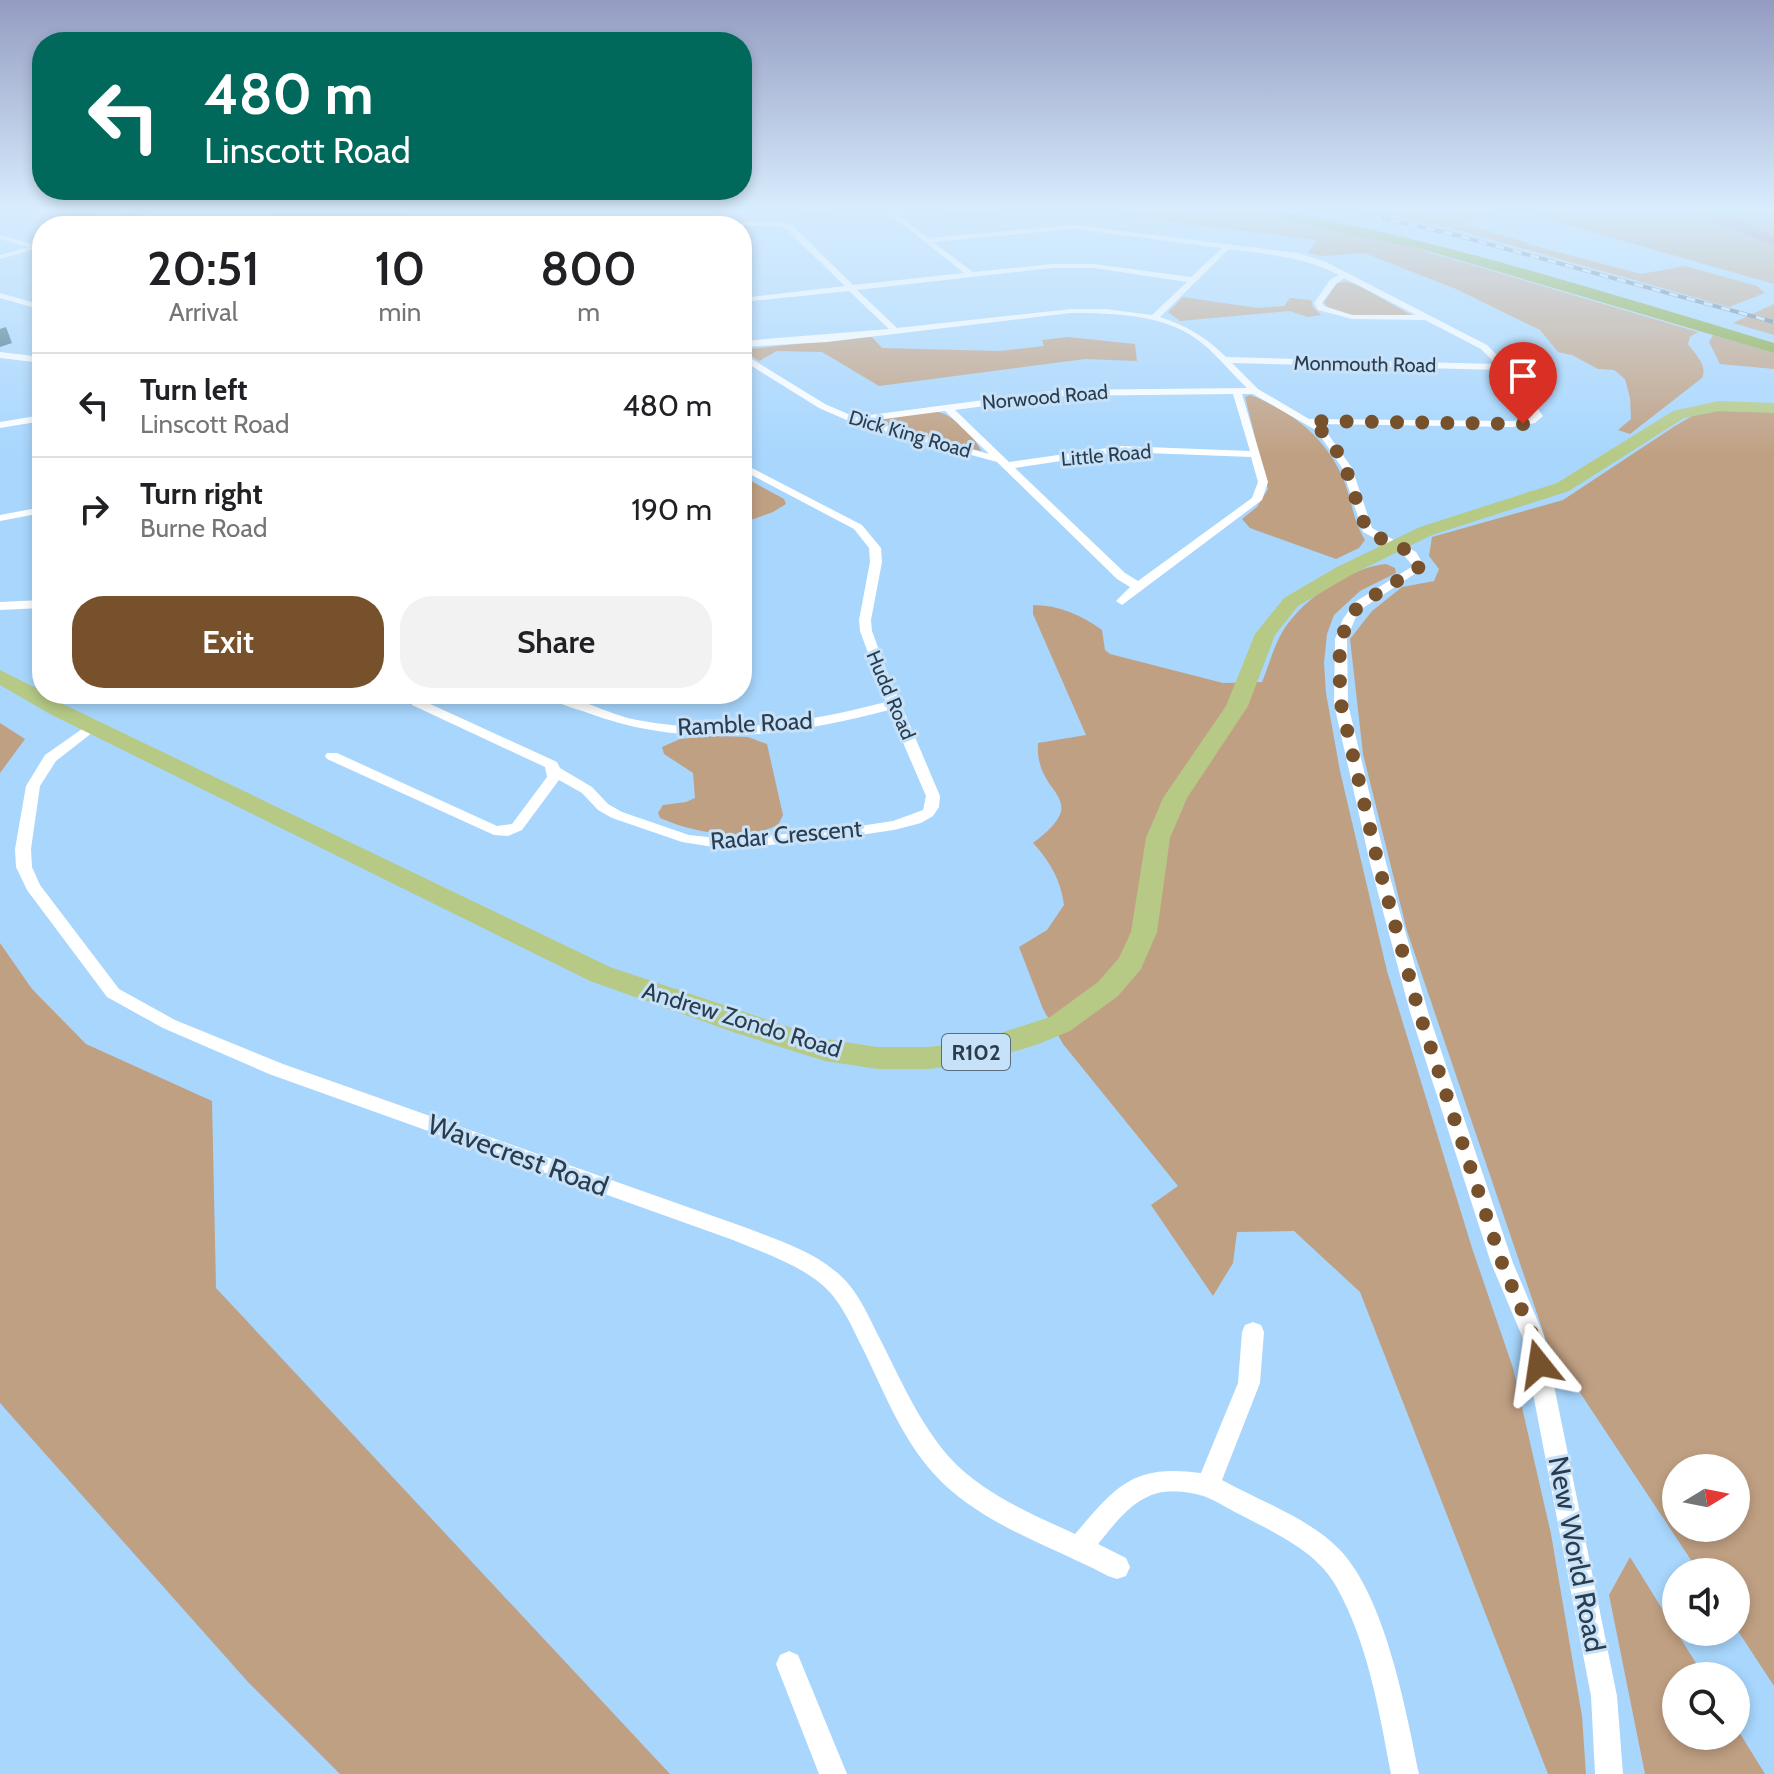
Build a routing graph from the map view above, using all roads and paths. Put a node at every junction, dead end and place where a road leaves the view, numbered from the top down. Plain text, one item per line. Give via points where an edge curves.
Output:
1 (826, 291) edge
2 (854, 291) edge
3 (1182, 291) edge
4 (1325, 291) edge
5 (1374, 291) edge
6 (1580, 291) edge
7 (1612, 291) edge
8 (0, 295) edge
9 (752, 299) edge
10 (32, 305) edge
11 (1154, 318) junction
12 (1425, 318) junction
13 (895, 331) junction
14 (1774, 338) edge
15 (752, 343) edge
16 (1774, 348) edge
17 (0, 355) edge
18 (32, 359) edge
19 (1226, 360) junction
20 (752, 362) edge
21 (1504, 367) junction
22 (1255, 391) junction
23 (1237, 392) junction
24 (1689, 396) dead end
25 (947, 407) junction
26 (1774, 408) edge
27 (1668, 418) junction
28 (32, 420) edge
29 (854, 420) junction
30 (1311, 421) junction
31 (0, 425) edge
32 (1255, 454) junction
33 (1001, 463) junction
34 (752, 471) edge
35 (32, 512) edge
36 (0, 518) edge
37 (1394, 546) junction
38 (1138, 586) junction
39 (1122, 601) dead end
40 (32, 604) edge
41 (0, 606) edge
42 (0, 676) edge
43 (32, 693) edge
44 (52, 704) edge
45 (421, 704) edge
46 (579, 704) edge
47 (895, 704) junction
48 (92, 726) junction
49 (332, 756) dead end
50 (555, 771) junction
51 (933, 805) joint
52 (1253, 1332) dead end
53 (1208, 1485) junction
54 (1080, 1547) junction
55 (1117, 1567) dead end
56 (789, 1664) dead end
57 (833, 1774) edge
58 (1405, 1774) edge
59 (1609, 1774) edge

1 - 9 street
2 - 13 street
3 - 11 street
4 - 12 street via 1318,303 1321,308 1352,317
5 - 12 street
6 - 16 highway
7 - 14 highway
8 - 10 street
11 - 13 street via 1071,311
11 - 19 street via 1193,332
12 - 21 street via 1484,347
13 - 15 street
17 - 18 street
19 - 21 street, Monmouth Road
19 - 22 street
20 - 29 street, Dick King Road
21 - 30 street via 1537,419 1512,424
22 - 23 street, Norwood Road
22 - 30 street
23 - 25 street, Norwood Road via 1079,391
23 - 32 street
24 - 27 main road
25 - 29 street, Norwood Road
25 - 33 street, Dick King Road
26 - 27 main road, Andrew Zondo Road / R102 via 1719,406
27 - 37 main road, Andrew Zondo Road / R102 via 1563,487
28 - 31 street
29 - 33 street, Dick King Road
30 - 37 street via 1347,468 1367,530
32 - 33 street, Little Road via 1121,449
32 - 38 street via 1263,482 1257,500
33 - 38 street, Dick King Road
34 - 47 street, Hudd Road via 858,527 875,548 866,631
35 - 36 street
37 - 48 main road, Andrew Zondo Road / R102 via 1298,597 1265,634 1237,706 1175,798 1158,838 1144,932 1131,962 1108,989 1060,1024 967,1053 877,1058 825,1050 666,1000 600,974
37 - 59 street, New World Road via 1411,554 1419,567 1366,600 1349,619 1341,639 1341,704 1419,1012 1502,1263 1533,1336 1604,1696
38 - 39 street
40 - 41 street
42 - 43 main road, Andrew Zondo Road / R102
44 - 48 main road, Andrew Zondo Road / R102
45 - 50 street, Radar Crescent via 552,765
46 - 47 street, Ramble Road via 634,723 685,729 795,725
47 - 51 street, Hudd Road
48 - 54 street, Wavecrest Road via 38,774 26,821 24,867 113,993 169,1024 276,1069 740,1234 807,1263 831,1279 855,1311 943,1468 1004,1510
49 - 50 street via 502,831 517,827
50 - 51 street, Radar Crescent via 617,815 705,843 908,823 928,814
52 - 53 street via 1249,1383
53 - 54 street via 1159,1481 1136,1489
53 - 58 street via 1330,1557 1349,1582 1395,1722
54 - 55 street, Wavecrest Road
56 - 57 street

